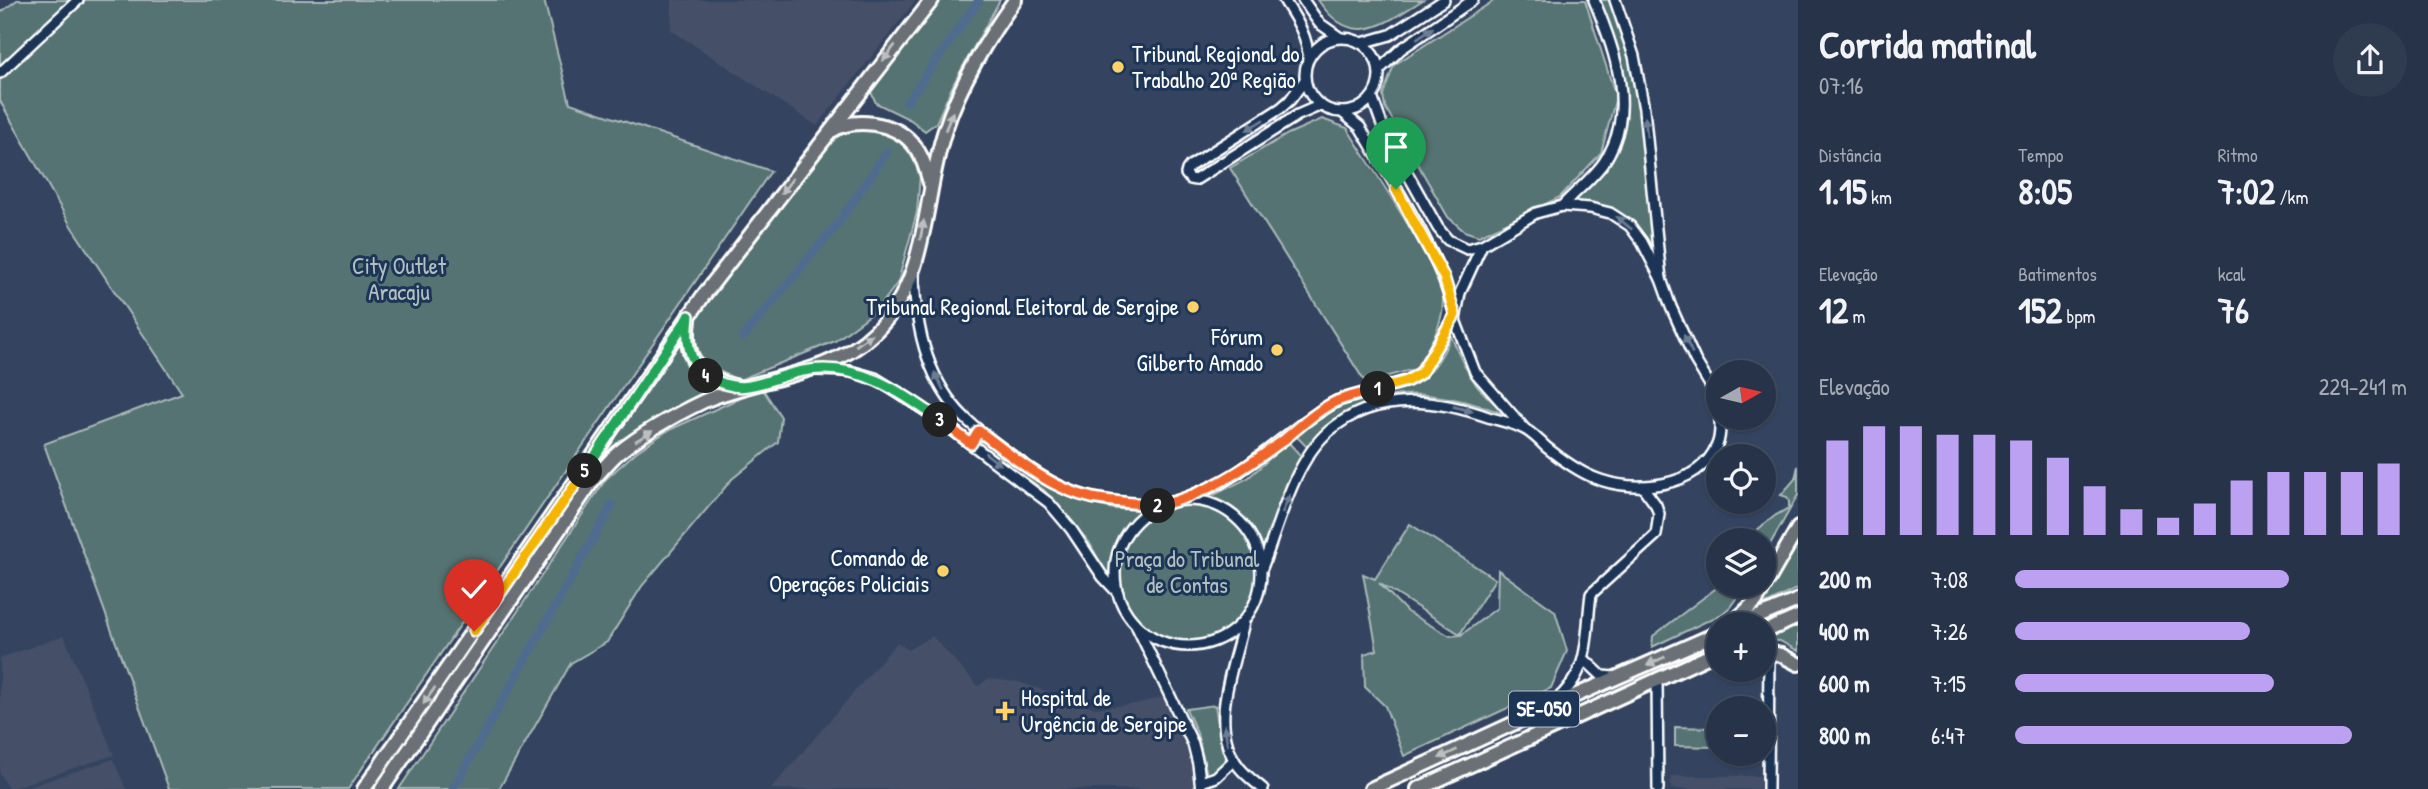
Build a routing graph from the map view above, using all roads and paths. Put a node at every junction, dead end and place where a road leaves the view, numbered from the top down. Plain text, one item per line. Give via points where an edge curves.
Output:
1 (78, 0) edge
2 (932, 0) edge
3 (1015, 0) edge
4 (1284, 0) edge
5 (1303, 0) edge
6 (1444, 0) edge
7 (1473, 0) edge
8 (1594, 0) edge
9 (1615, 0) edge
10 (1339, 37) junction
11 (1362, 43) junction
12 (1308, 60) junction
13 (1380, 70) junction
14 (0, 72) edge
15 (1305, 80) junction
16 (1373, 97) junction
17 (1321, 106) junction
18 (1342, 112) junction
19 (829, 132) junction
20 (931, 187) junction
21 (1562, 205) junction
22 (1482, 245) junction
23 (914, 273) junction
24 (1661, 279) junction
25 (1455, 315) junction
26 (689, 316) junction
27 (804, 371) junction
28 (1706, 378) edge
29 (744, 389) junction
30 (1526, 430) junction
31 (1719, 430) edge
32 (979, 431) junction
33 (971, 444) junction
34 (1642, 486) junction
35 (1184, 499) junction
36 (1159, 506) junction
37 (1798, 528) edge
38 (1262, 568) junction
39 (1118, 593) junction
40 (1798, 600) edge
41 (1745, 612) edge
42 (1770, 612) edge
43 (1798, 617) edge
44 (1244, 622) junction
45 (1137, 626) junction
46 (1776, 627) edge
47 (1706, 639) edge
48 (1776, 655) edge
49 (1706, 657) edge
50 (1584, 659) junction
51 (1798, 664) edge
52 (1619, 678) junction
53 (1657, 679) junction
54 (1766, 682) edge
55 (1545, 709) junction
56 (1234, 760) junction
57 (1201, 785) edge
58 (364, 789) edge
59 (383, 789) edge
60 (1263, 789) edge
61 (1371, 789) edge
62 (1418, 789) edge
63 (1658, 789) edge
64 (1768, 789) edge

1 - 14 street
2 -> 19 main road
20 -> 3 main road via 945,130 962,88
4 - 12 street via 1305,39
5 - 10 street via 1319,23
6 - 11 street via 1390,35
13 -> 7 street via 1401,49
8 - 21 street via 1618,70 1621,114 1603,164
24 -> 9 street via 1644,109 1634,56
10 - 11 street
10 - 12 street via 1315,48
11 - 13 street via 1377,59
12 - 15 street
13 - 16 street
15 - 17 street
15 -> 17 street via 1281,108 1190,166 1188,176 1195,180 1298,115
16 - 18 street via 1353,111
16 - 22 street via 1385,133 1437,228 1468,250
17 - 18 street
18 - 25 street via 1360,127 1432,252
19 - 20 main road via 857,123 901,134 918,151
19 -> 26 main road
23 -> 20 main road
21 - 22 street via 1536,213
24 -> 21 street via 1642,242 1620,218
22 - 25 street
27 -> 23 main road via 840,356 873,334 896,308
32 -> 23 street via 961,415 936,377 921,335
28 -> 24 street
25 - 30 street via 1475,372
25 - 35 street via 1421,373 1337,401 1239,472
26 - 29 main road via 687,334 696,367 715,381
26 -> 58 main road
27 - 29 main road
27 - 33 street via 850,371 875,378
59 -> 29 main road via 593,480 639,438 705,401
30 - 34 street via 1594,478
38 -> 30 street via 1307,456 1349,417 1375,406 1417,401 1456,407
31 - 34 street via 1717,444 1700,467 1679,479
32 - 33 street
32 - 36 street via 1063,488 1102,500
33 -> 39 street via 1049,503
34 - 50 street via 1659,514 1656,535 1591,594
35 - 36 street
35 - 38 street via 1212,503 1235,516 1255,542
36 - 39 street via 1142,516 1124,537 1115,567
37 - 41 main road via 1756,601
38 - 44 street via 1259,593
39 - 45 street
40 - 42 main road
43 - 46 main road
44 - 45 street via 1227,636 1187,647 1170,645
56 -> 44 street via 1227,742 1225,698
45 - 57 street via 1193,744
47 -> 52 main road, SE-050
48 - 51 main road
49 - 53 main road, SE-050
50 - 52 street via 1602,676
50 - 55 street via 1573,684
52 - 55 main road, SE-050
53 - 62 main road, SE-050
53 - 63 street
54 - 64 street
55 -> 61 main road, SE-050
56 - 57 street
56 - 60 street

